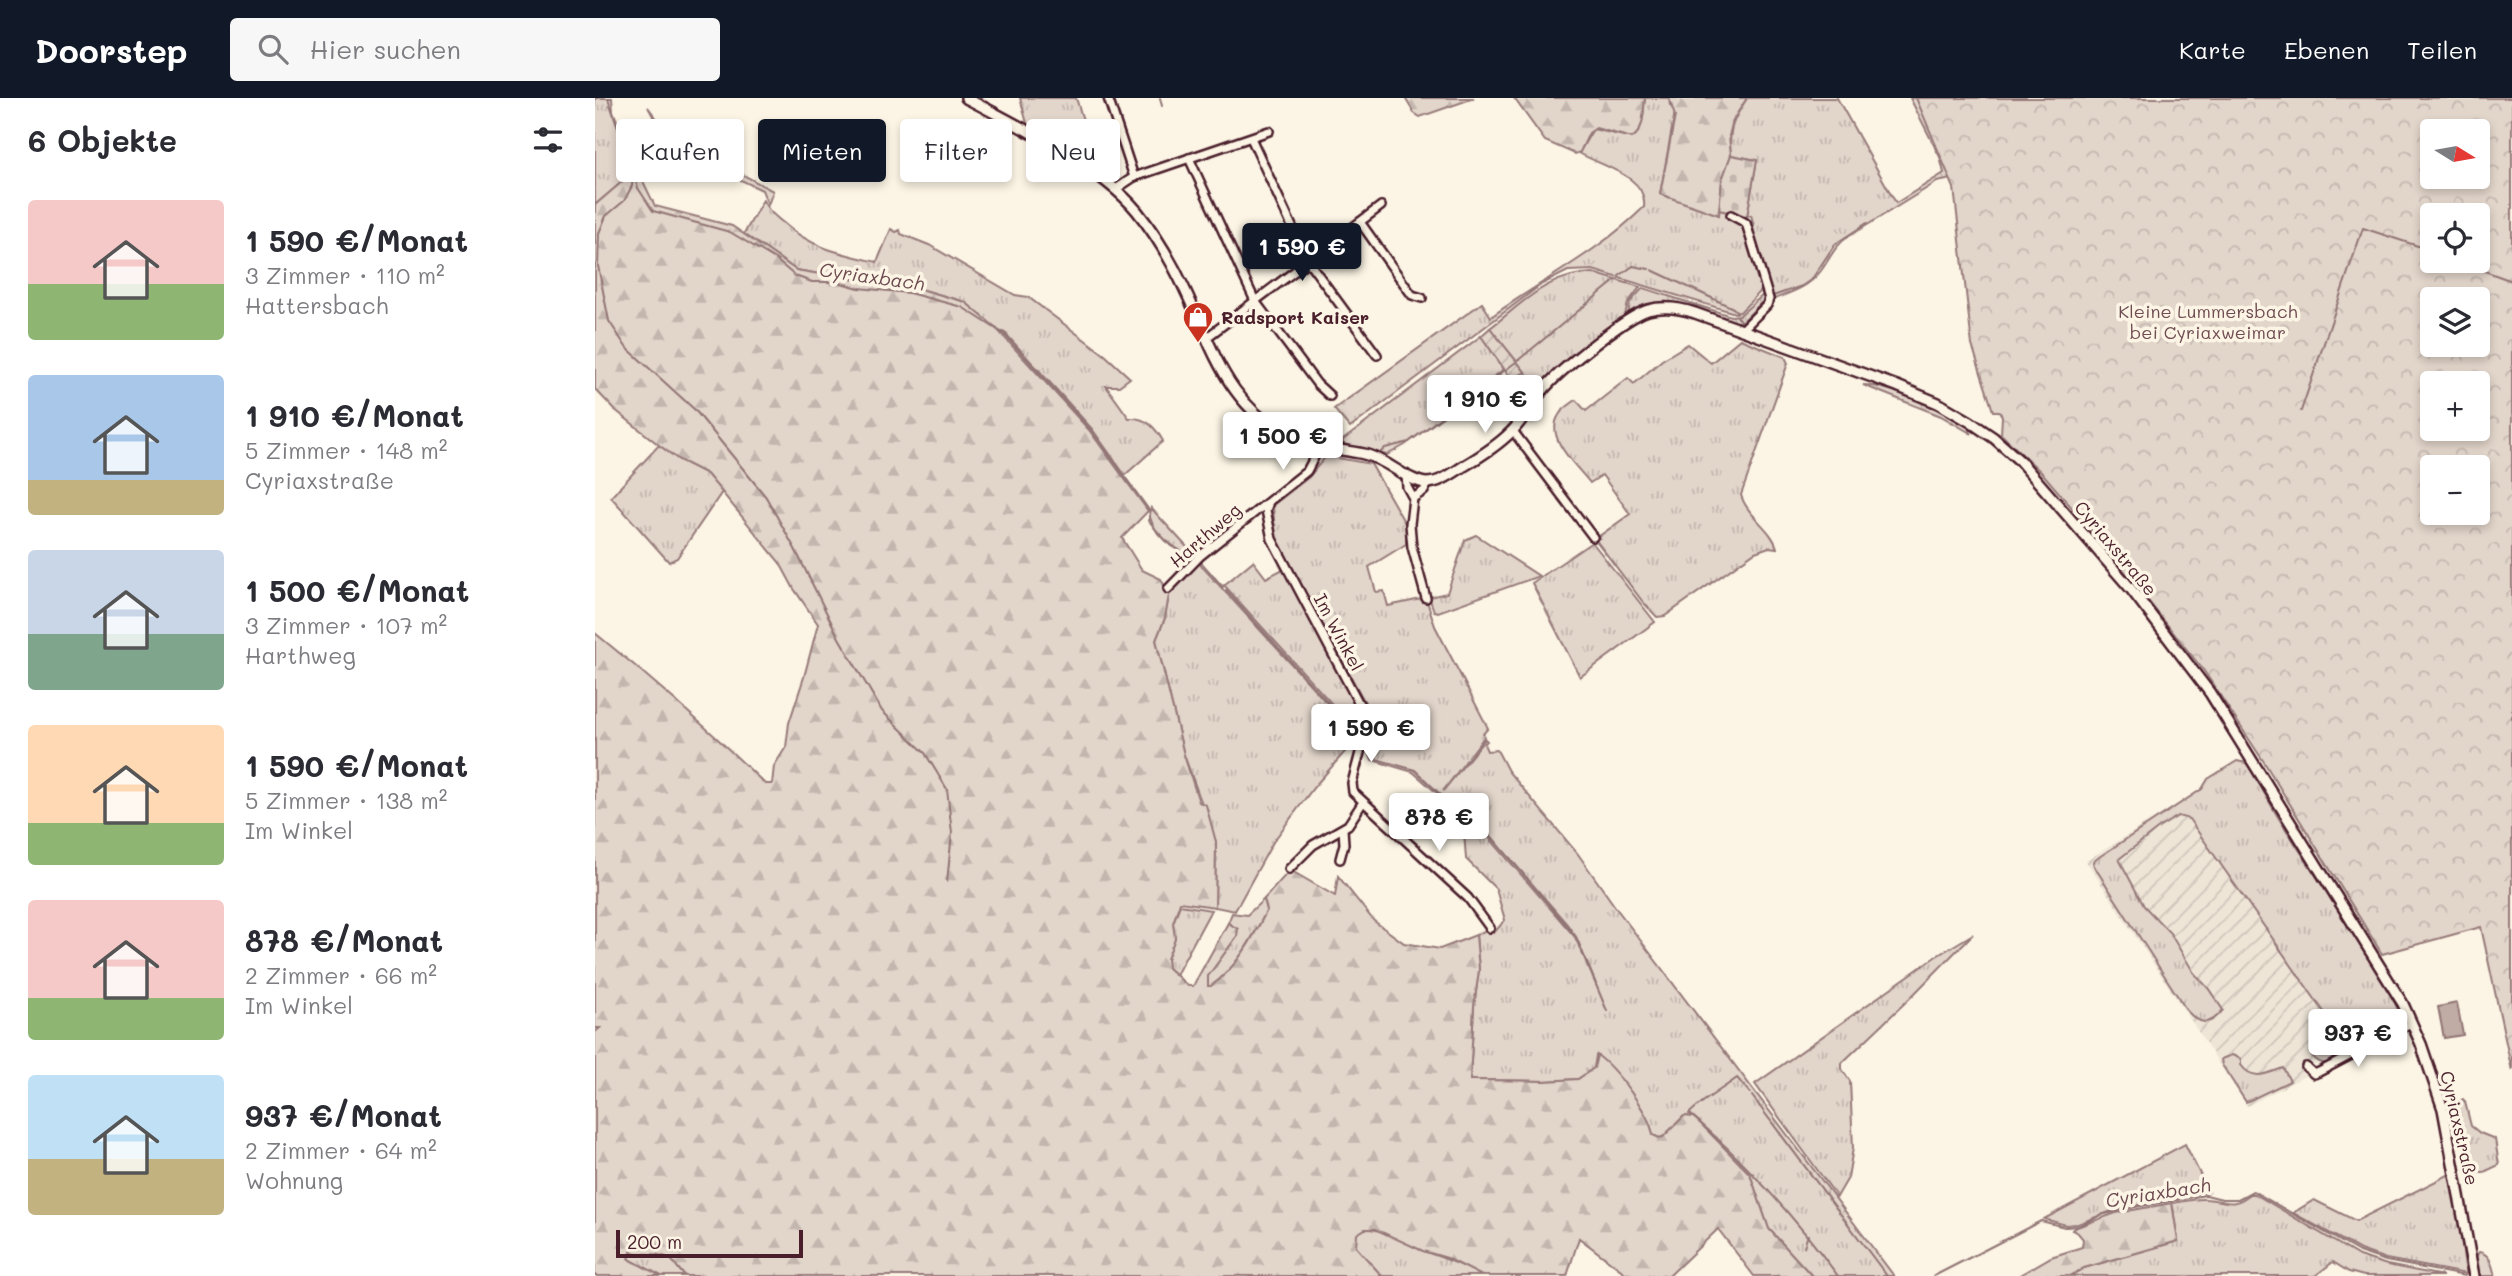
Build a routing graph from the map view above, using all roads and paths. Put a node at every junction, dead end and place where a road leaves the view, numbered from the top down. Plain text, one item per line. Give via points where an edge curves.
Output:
1 (966, 98) edge
2 (1108, 98) edge
3 (1269, 131) dead end
4 (1251, 138) junction
5 (1189, 159) junction
6 (1134, 177) junction
7 (1116, 189) junction
8 (1381, 206) dead end
9 (1731, 215) dead end
10 (1360, 222) junction
11 (1308, 261) junction
12 (1422, 298) dead end
13 (1255, 301) junction
14 (1742, 330) junction
15 (1206, 338) junction
16 (1377, 355) dead end
17 (1330, 396) dead end
18 (1513, 431) junction
19 (1320, 446) junction
20 (1406, 474) junction
21 (1428, 483) junction
22 (1413, 498) junction
23 (1268, 505) junction
24 (1593, 537) dead end
25 (1168, 589) dead end
26 (1426, 598) dead end
27 (1363, 802) junction
28 (1343, 829) junction
29 (1340, 859) dead end
30 (1289, 869) dead end
31 (1490, 928) dead end
32 (2412, 1023) junction
33 (2306, 1067) dead end
34 (2474, 1276) edge

1 - 7 street
2 - 6 street
3 - 4 street
4 - 5 street
4 - 11 street
5 - 6 street
5 - 13 street
6 - 7 street
7 - 15 street via 1161,246
8 - 10 street
9 - 14 street via 1746,223 1769,299
10 - 11 street
10 - 12 street via 1412,295
11 - 13 street
11 - 16 street
13 - 15 street
13 - 17 street
14 - 18 street, Cyriaxstraße via 1685,310 1645,311 1562,371
14 - 32 street, Cyriaxstraße via 1938,403 1983,430 2020,461 2118,573 2210,693
15 - 19 street via 1232,389 1251,412 1288,435
18 - 21 street, Cyriaxstraße via 1450,475
18 - 24 street
19 - 20 street via 1380,458
19 - 23 street, Harthweg via 1307,471
20 - 21 street
20 - 22 street
21 - 22 street, Cyriaxstraße via 1424,492
22 - 26 street via 1409,524
23 - 25 street, Harthweg via 1203,554
23 - 27 street, Im Winkel via 1272,539 1366,717 1351,789
27 - 28 street
27 - 31 street via 1468,898
28 - 29 street
28 - 30 street via 1313,845
32 - 33 street via 2319,1072 2313,1074
32 - 34 street, Cyriaxstraße via 2443,1109

